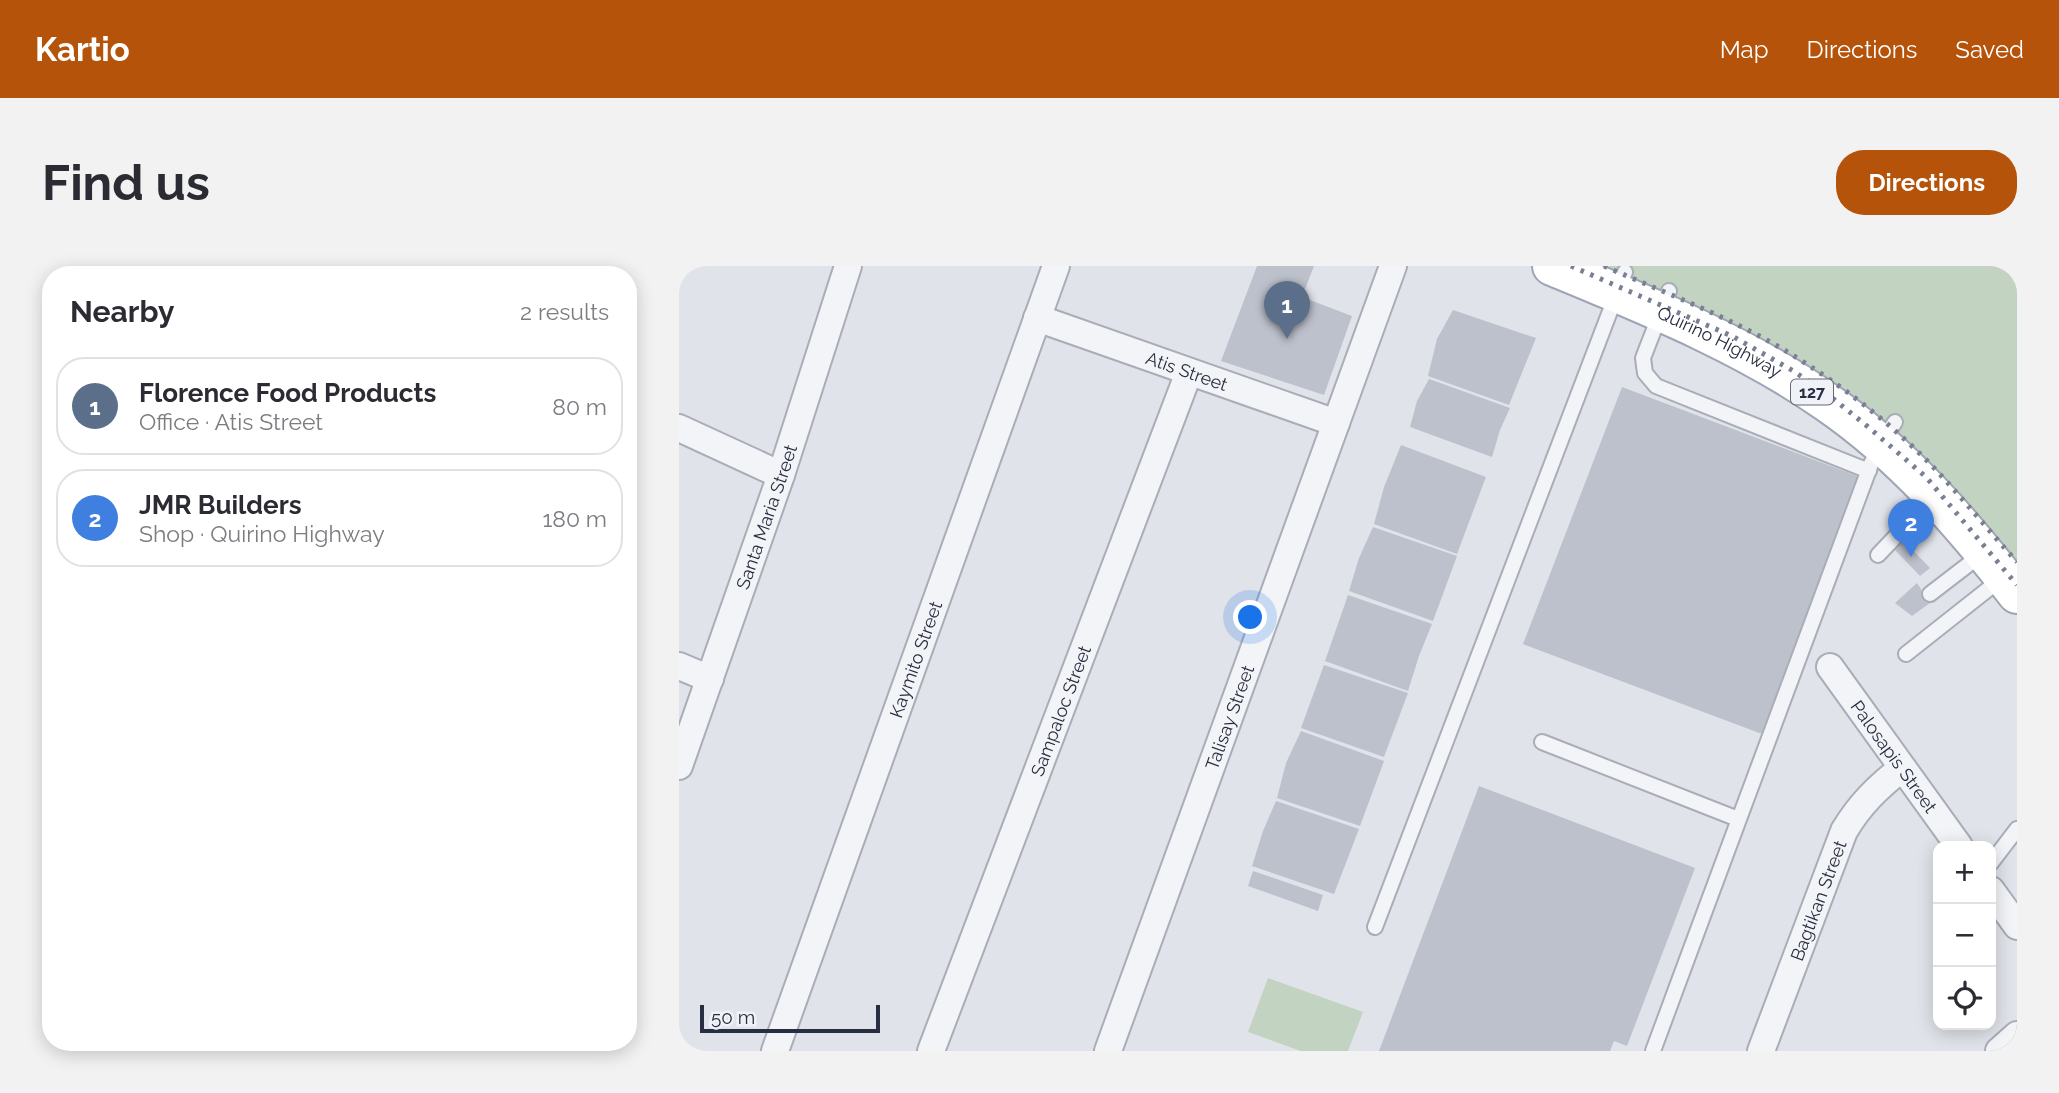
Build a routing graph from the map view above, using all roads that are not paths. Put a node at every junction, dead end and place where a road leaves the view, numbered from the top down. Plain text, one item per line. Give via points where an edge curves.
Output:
1 (848, 266) edge
2 (1056, 266) edge
3 (1393, 266) edge
4 (1552, 266) edge
5 (1618, 277) edge
6 (1664, 302) junction
7 (1037, 318) junction
8 (1189, 372) junction
9 (1336, 423) junction
10 (679, 428) edge
11 (1881, 446) junction
12 (781, 475) junction
13 (1935, 495) junction
14 (1878, 555) dead end
15 (2005, 569) edge
16 (1930, 594) dead end
17 (1906, 654) dead end
18 (679, 666) edge
19 (1829, 667) dead end
20 (710, 679) junction
21 (1542, 742) dead end
22 (679, 766) edge
23 (1902, 768) junction
24 (1738, 819) junction
25 (2017, 828) edge
26 (1955, 841) edge
27 (1996, 856) edge
28 (1996, 897) edge
29 (2017, 926) edge
30 (1375, 927) dead end
31 (2017, 1035) edge
32 (775, 1051) edge
33 (931, 1051) edge
34 (1108, 1051) edge
35 (1653, 1051) edge
36 (1761, 1051) edge
37 (1999, 1051) edge

1 - 12 street, Santa Maria Street
2 - 7 street, Kaymito Street
3 - 9 street, Talisay Street
4 - 5 main road, Quirino Highway / 127
5 - 6 main road, Quirino Highway / 127
5 - 30 lane
6 - 11 main road, Quirino Highway / 127 via 1836,409
6 - 11 lane via 1643,358 1645,373 1655,386
7 - 8 street, Atis Street
7 - 32 street, Kaymito Street
8 - 9 street, Atis Street
8 - 33 street, Sampaloc Street
9 - 34 street, Talisay Street
10 - 12 street
11 - 13 main road, Quirino Highway / 127
11 - 15 main road, Quirino Highway / 127 via 1951,479
11 - 24 lane
12 - 20 street, Santa Maria Street
13 - 14 lane
13 - 15 main road, Quirino Highway / 127
15 - 16 lane
15 - 17 lane
18 - 20 street
19 - 23 street, Palosapis Street
20 - 22 street, Santa Maria Street
21 - 24 lane
23 - 26 street, Palosapis Street
23 - 36 street, Bagtikan Street via 1857,808 1845,831
24 - 35 lane
25 - 27 lane
28 - 29 street
31 - 37 street

